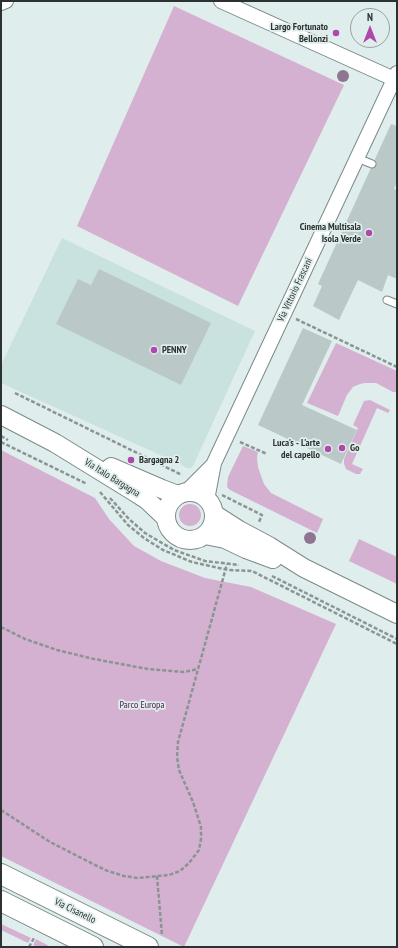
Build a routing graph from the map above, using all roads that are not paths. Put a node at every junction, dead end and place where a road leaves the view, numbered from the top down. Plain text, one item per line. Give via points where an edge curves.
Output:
1 (6, 1) edge
2 (221, 1) edge
3 (1, 3) edge
4 (396, 76) edge
5 (358, 158) junction
6 (372, 164) dead end
7 (388, 300) dead end
8 (397, 304) edge
9 (1, 415) edge
10 (55, 443) junction
11 (214, 463) junction
12 (183, 488) junction
13 (213, 501) junction
14 (166, 518) junction
15 (205, 534) junction
16 (304, 568) junction
17 (397, 614) edge
18 (1, 874) edge
19 (2, 901) edge
20 (156, 945) edge
21 (94, 947) edge

1 - 3 street
2 - 4 street
4 - 5 street, Via Vittorio Frascani
5 - 6 lane
5 - 11 street, Via Vittorio Frascani
7 - 8 lane
9 - 10 street, Via Italo Bargagna
10 - 12 street, Via Italo Bargagna via 162,489
10 - 14 street, Via Italo Bargagna via 147,500
11 - 12 street, Via Vittorio Frascani
11 - 13 street, Via Vittorio Frascani
12 - 13 street
12 - 14 street via 168,506
13 - 15 street via 212,526
13 - 16 street via 239,530
14 - 15 street via 170,529 181,538 191,540
15 - 16 street
16 - 17 street
18 - 20 main road, Via Cisanello
19 - 21 main road

